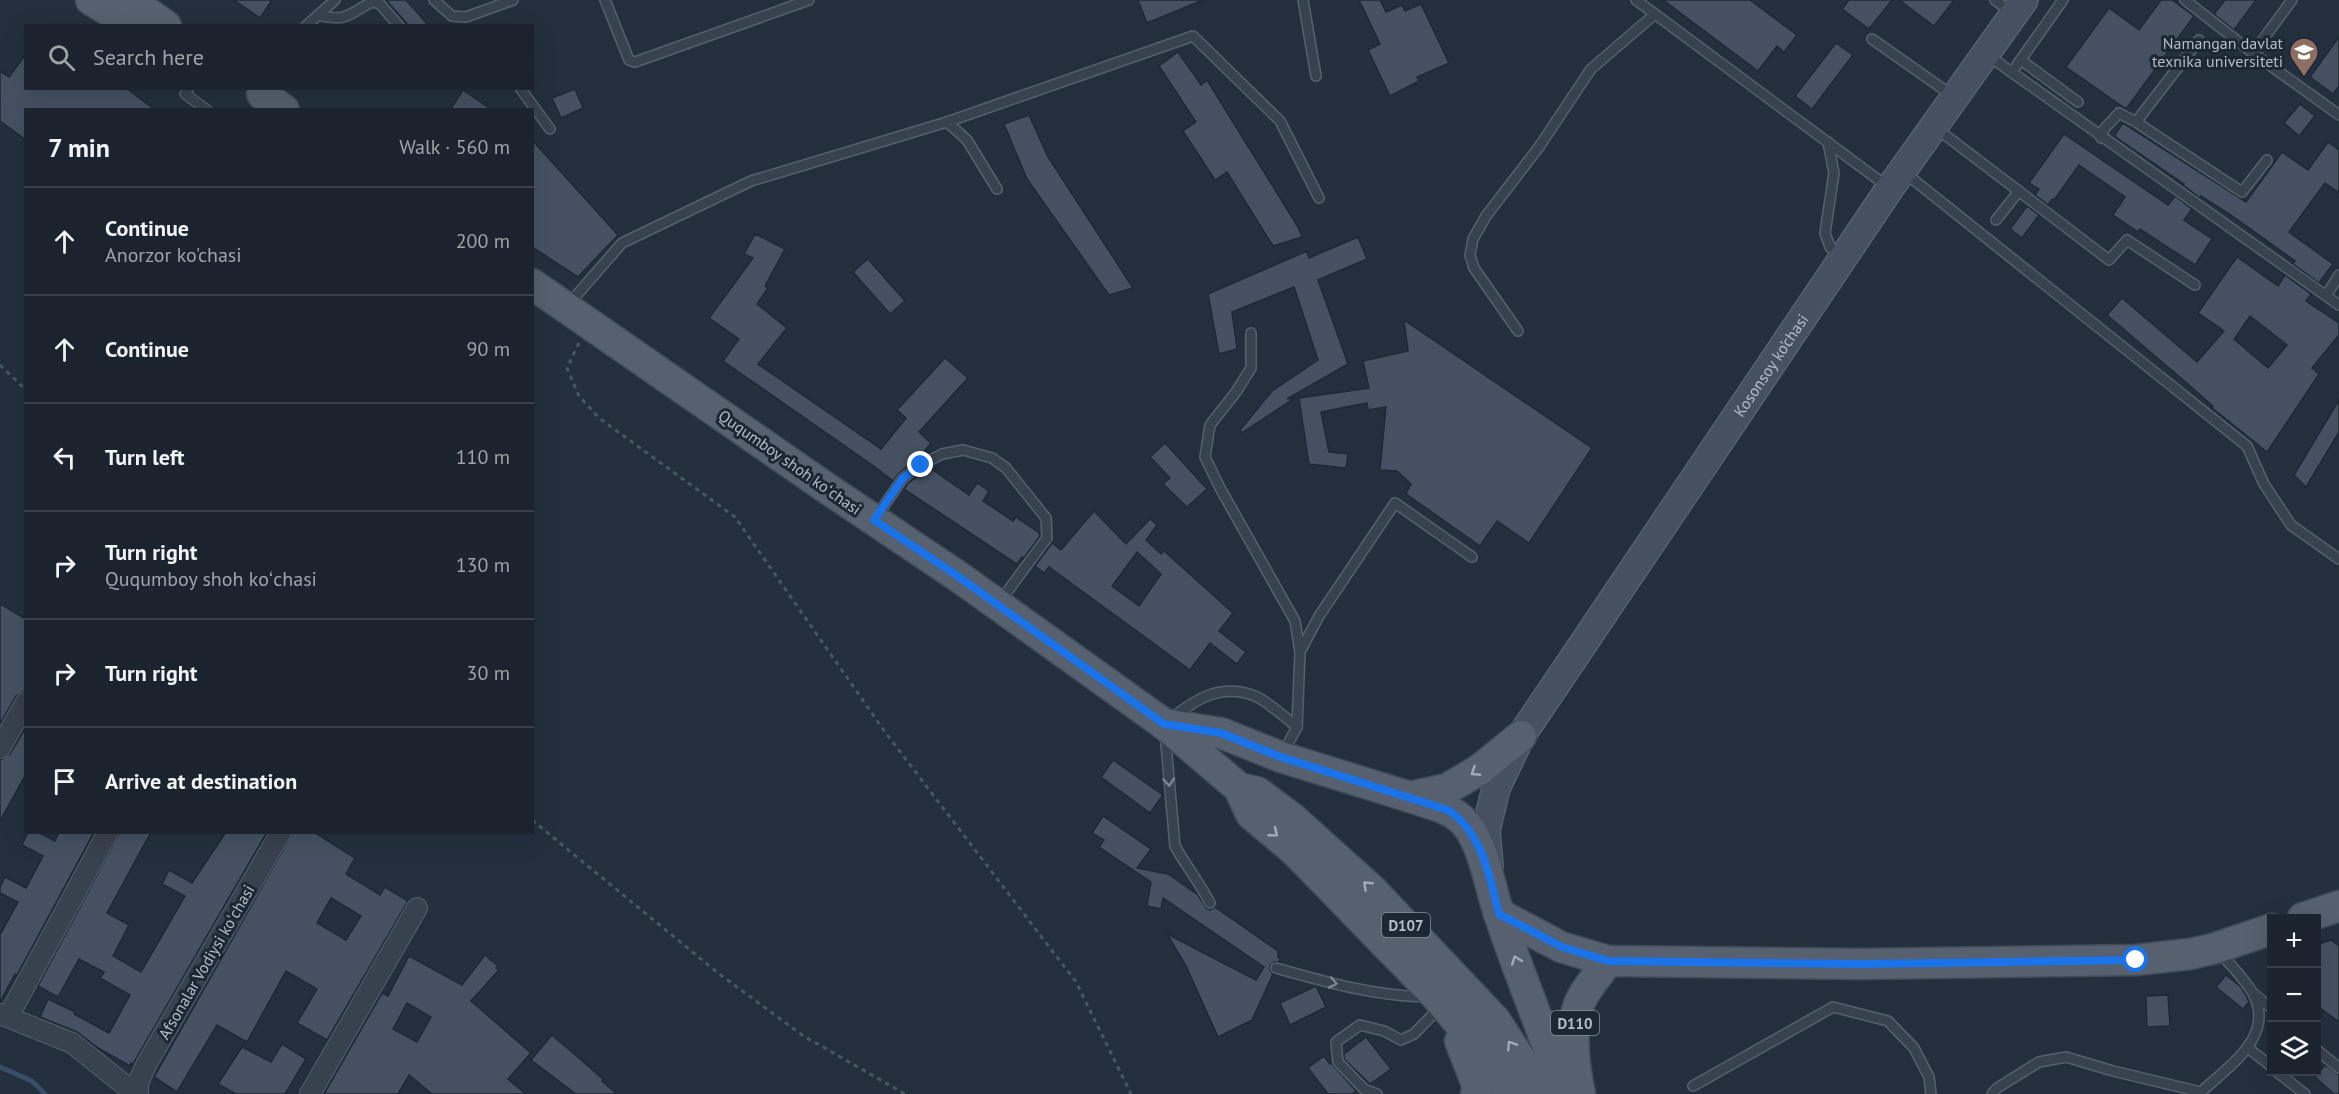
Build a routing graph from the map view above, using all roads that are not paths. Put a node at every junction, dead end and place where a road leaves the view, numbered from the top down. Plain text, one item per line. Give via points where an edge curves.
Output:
1 (91, 0) edge
2 (130, 0) edge
3 (335, 0) edge
4 (434, 0) edge
5 (513, 0) edge
6 (605, 0) edge
7 (809, 0) edge
8 (1304, 0) edge
9 (1636, 0) edge
10 (2063, 0) edge
11 (2185, 0) edge
12 (2292, 0) edge
13 (2011, 5) edge
14 (1655, 14) junction
15 (318, 15) junction
16 (466, 17) junction
17 (131, 24) edge
18 (163, 24) edge
19 (308, 24) edge
20 (397, 24) edge
21 (471, 24) edge
22 (1872, 39) dead end
23 (2199, 40) dead end
24 (2253, 53) junction
25 (1985, 54) junction
26 (2020, 60) junction
27 (2012, 72) junction
28 (1316, 76) dead end
29 (188, 90) edge
30 (521, 90) edge
31 (1955, 98) junction
32 (2078, 102) dead end
33 (204, 108) edge
34 (2339, 115) edge
35 (947, 122) junction
36 (2136, 122) junction
37 (1934, 126) junction
38 (550, 129) dead end
39 (2101, 138) junction
40 (1828, 142) junction
41 (2267, 160) dead end
42 (1897, 180) junction
43 (997, 189) dead end
44 (2019, 190) junction
45 (1319, 198) dead end
46 (1996, 220) dead end
47 (1843, 259) junction
48 (2339, 275) edge
49 (534, 285) edge
50 (2195, 285) dead end
51 (2326, 296) junction
52 (2339, 305) edge
53 (577, 315) junction
54 (1518, 331) dead end
55 (1251, 333) dead end
56 (874, 520) junction
57 (1472, 557) dead end
58 (2339, 559) edge
59 (998, 605) junction
60 (1300, 652) junction
61 (24, 706) edge
62 (1164, 724) junction
63 (1297, 727) junction
64 (1521, 736) junction
65 (0, 748) edge
66 (1281, 757) junction
67 (1243, 792) junction
68 (1410, 797) junction
69 (107, 834) edge
70 (280, 834) edge
71 (1489, 875) junction
72 (1210, 903) dead end
73 (2339, 906) edge
74 (417, 908) dead end
75 (1499, 914) junction
76 (2315, 914) edge
77 (2267, 930) edge
78 (2216, 948) junction
79 (1608, 961) junction
80 (1276, 968) dead end
81 (2253, 993) junction
82 (1442, 1002) junction
83 (2267, 1006) edge
84 (4, 1016) edge
85 (2248, 1048) junction
86 (2321, 1053) edge
87 (2267, 1064) edge
88 (2339, 1068) edge
89 (2283, 1076) edge
90 (1693, 1086) dead end
91 (2200, 1093) edge
92 (137, 1094) edge
93 (310, 1094) edge
94 (1377, 1094) edge
95 (1476, 1094) edge
96 (1511, 1094) edge
97 (1543, 1094) edge
98 (1566, 1094) edge
99 (1580, 1094) edge
100 (1931, 1094) edge
101 (1992, 1094) edge
102 (2305, 1094) edge

1 - 17 main road
2 - 18 main road
3 - 15 lane
4 - 16 lane via 452,16
5 - 16 lane
6 - 7 lane via 623,49 629,60 635,62
8 - 28 lane
9 - 14 lane
10 - 26 lane
11 - 24 lane
12 - 24 lane
13 - 25 main road, Kosonsoy ko’chasi
14 - 40 lane
14 - 54 lane via 1591,69 1473,239 1470,255 1474,268
15 - 19 lane
15 - 20 lane via 348,18 372,2 380,4
16 - 21 lane
22 - 31 lane
23 - 36 lane
24 - 34 lane
25 - 27 lane
25 - 31 main road, Kosonsoy ko’chasi
26 - 27 lane
26 - 32 lane
27 - 39 lane
29 - 33 lane via 185,94
30 - 38 lane
31 - 37 main road, Kosonsoy ko’chasi
35 - 43 lane via 967,140
35 - 45 lane via 1193,36 1280,121
35 - 53 lane via 751,181 622,243
36 - 39 lane via 2119,113
36 - 41 lane via 2242,192
37 - 42 main road, Kosonsoy ko’chasi
37 - 44 lane
39 - 51 lane
40 - 42 lane
40 - 47 lane via 1834,172 1825,233 1830,247
42 - 47 main road, Kosonsoy ko’chasi
42 - 58 lane via 2247,446 2264,483 2291,525
44 - 46 lane
44 - 50 lane via 2109,260 2127,240
47 - 64 main road, Kosonsoy ko’chasi
48 - 51 lane
49 - 53 main road, Ququmboy shoh koʻchasi / D107
51 - 52 lane
53 - 56 main road, Ququmboy shoh koʻchasi / D107
55 - 60 lane via 1251,368 1210,425 1205,457 1288,606
56 - 59 main road, Ququmboy shoh koʻchasi / D107
56 - 59 lane via 903,478 942,454 963,450 992,458 1006,468 1046,518 1047,538
57 - 60 lane via 1395,503 1319,616
59 - 62 main road, Ququmboy shoh koʻchasi / D107
60 - 63 lane
61 - 65 street
62 - 63 lane via 1196,700 1230,690 1256,696
62 - 66 main road via 1221,733
62 - 67 main road, D107
62 -> 72 lane via 1175,846
63 - 66 lane
64 -> 68 main road via 1479,770 1447,789
64 - 71 main road, Kosonsoy ko’chasi via 1496,788 1486,830
66 - 67 main road
66 - 68 main road
67 -> 82 main road, D107 via 1251,814 1295,851
97 -> 67 main road, D107 via 1495,1020 1381,899 1312,836
68 - 71 main road via 1462,819
69 - 84 street, Afsonalar Vodiysi koʻchasi
70 - 92 street, Afsonalar Vodiysi koʻchasi via 147,1063
71 - 75 main road
73 - 76 main road
74 - 93 street
75 - 79 main road via 1562,947
98 -> 75 main road
77 - 78 main road
78 - 79 main road via 2162,958 2109,961
78 - 81 lane
79 - 99 main road, D110 via 1579,1003 1573,1029
80 -> 82 lane via 1316,980
81 - 83 lane
81 - 85 lane via 2260,1017
82 - 94 lane via 1414,1034 1401,1040 1384,1031 1360,1026 1336,1042 1338,1062 1364,1089
82 - 95 main road via 1478,1087
82 - 96 main road, D107
84 - 92 street, Afsonalar Vodiysi koʻchasi via 72,1043
85 - 87 lane
85 - 91 lane
86 - 88 lane
89 - 102 lane
90 - 100 lane via 1833,1007 1888,1021 1914,1048 1929,1077
91 - 101 lane via 2066,1057 2039,1062

